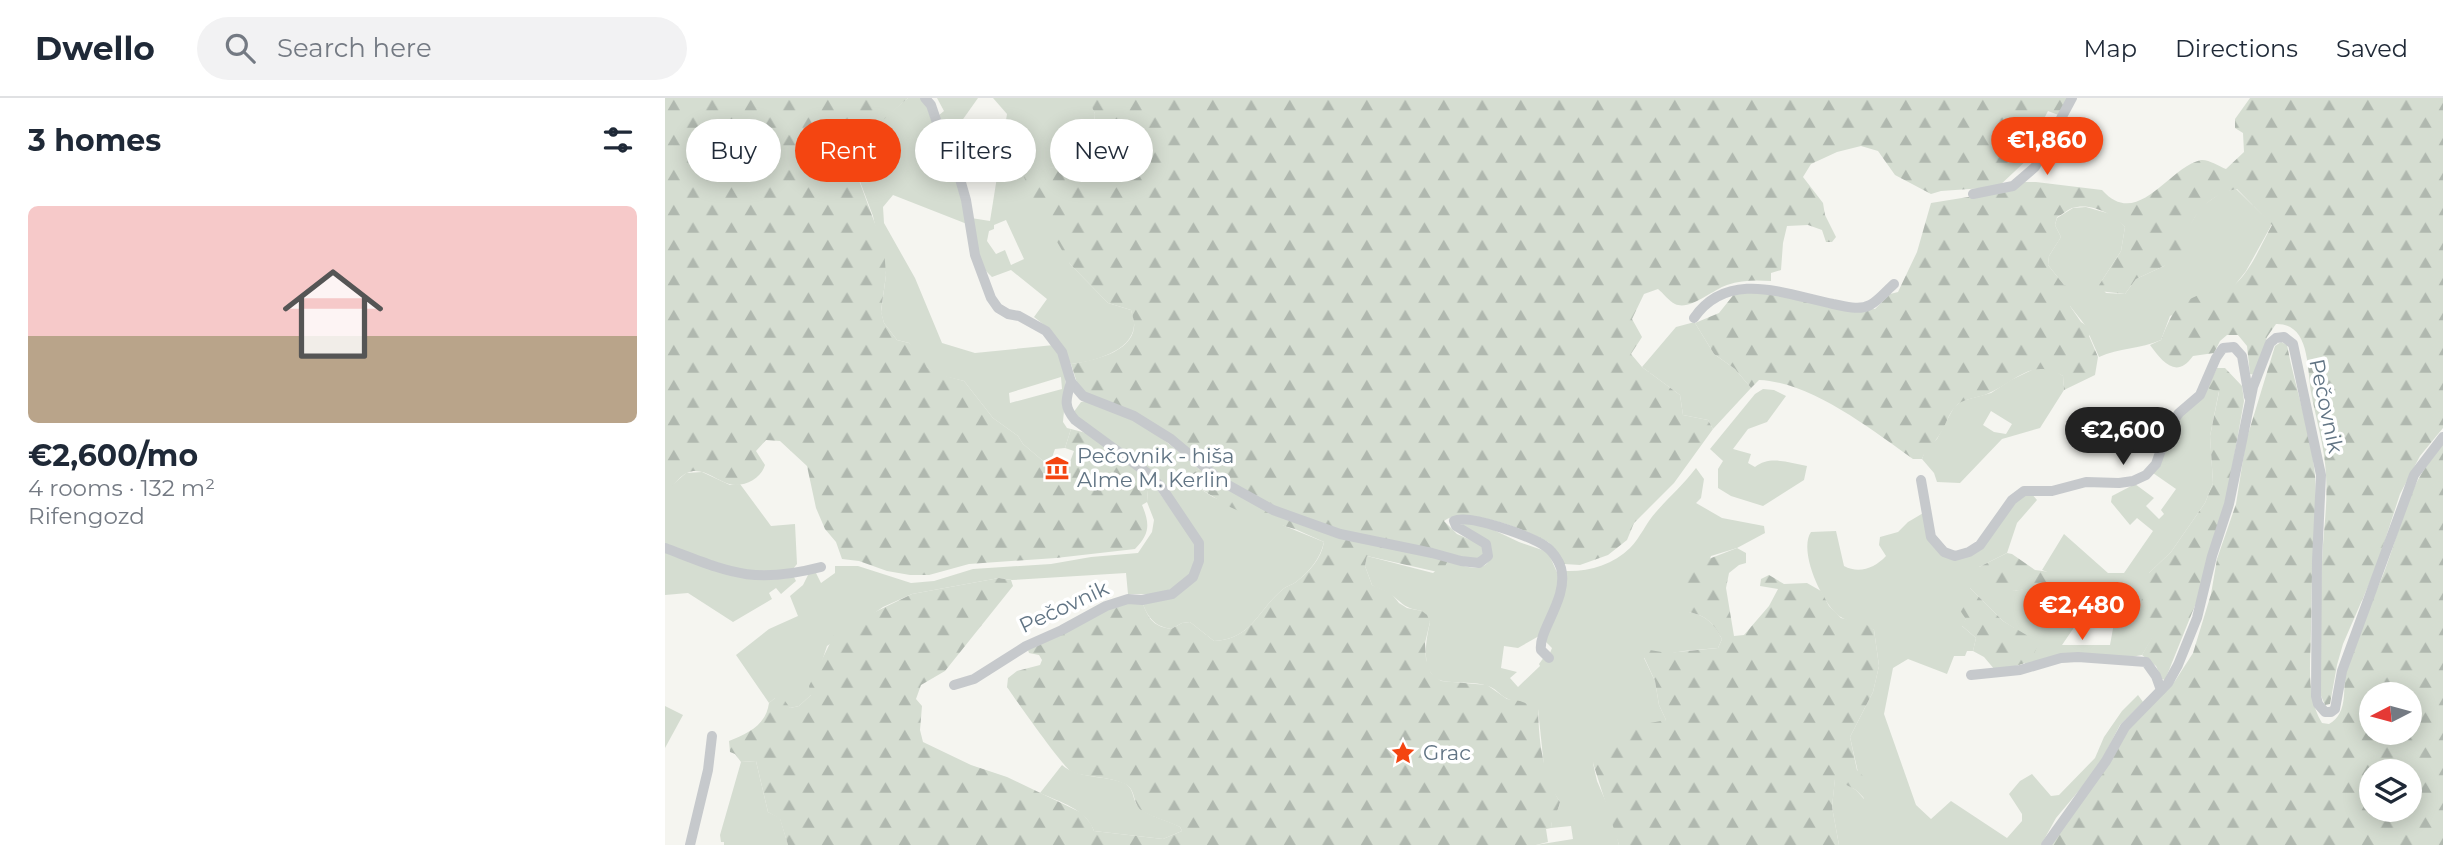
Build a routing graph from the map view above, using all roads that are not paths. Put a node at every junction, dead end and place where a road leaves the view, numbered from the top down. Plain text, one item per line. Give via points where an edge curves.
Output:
1 (925, 98) edge
2 (2073, 98) edge
3 (1973, 194) dead end
4 (1894, 284) dead end
5 (1694, 318) dead end
6 (1071, 382) junction
7 (2250, 401) junction
8 (2443, 437) edge
9 (1921, 480) dead end
10 (665, 548) edge
11 (821, 568) dead end
12 (1549, 657) dead end
13 (1971, 675) dead end
14 (954, 685) dead end
15 (2161, 690) junction
16 (712, 736) dead end
17 (690, 845) edge
18 (2046, 845) edge

1 - 6 street, Pečovnik via 960,178 975,256 991,298 1007,314 1046,331 1062,352
2 - 3 street via 2035,167 2013,186
4 - 5 street via 1870,306 1850,308 1766,288 1746,288 1705,302
6 - 12 street, Pečovnik via 1083,396 1134,416 1171,439 1221,481 1273,510 1340,534 1461,562 1483,562 1488,556 1486,544 1456,526 1454,521 1461,518 1482,521 1545,547 1561,567 1562,584 1540,643
6 - 14 street, Pečovnik via 1067,411 1146,472 1193,531 1199,543 1199,561 1193,578 1172,594 1106,606 1026,646 974,679
7 - 8 street, Pečovnik via 2270,344 2284,337 2293,344 2321,475 2316,696 2325,712 2335,709 2342,671 2414,475
7 - 9 street via 2242,356 2234,346 2223,348 2200,395 2169,427 2156,464 2146,475 2119,483 2086,482 2052,491 2024,491 2012,500 1980,545 1955,556 1944,552 1931,537
7 - 15 street, Pečovnik via 2229,504 2197,618 2178,665
10 - 11 street via 748,576 790,575
13 - 15 street via 2020,670 2061,658 2146,662
15 - 18 street, Pečovnik via 2126,727
16 - 17 street

